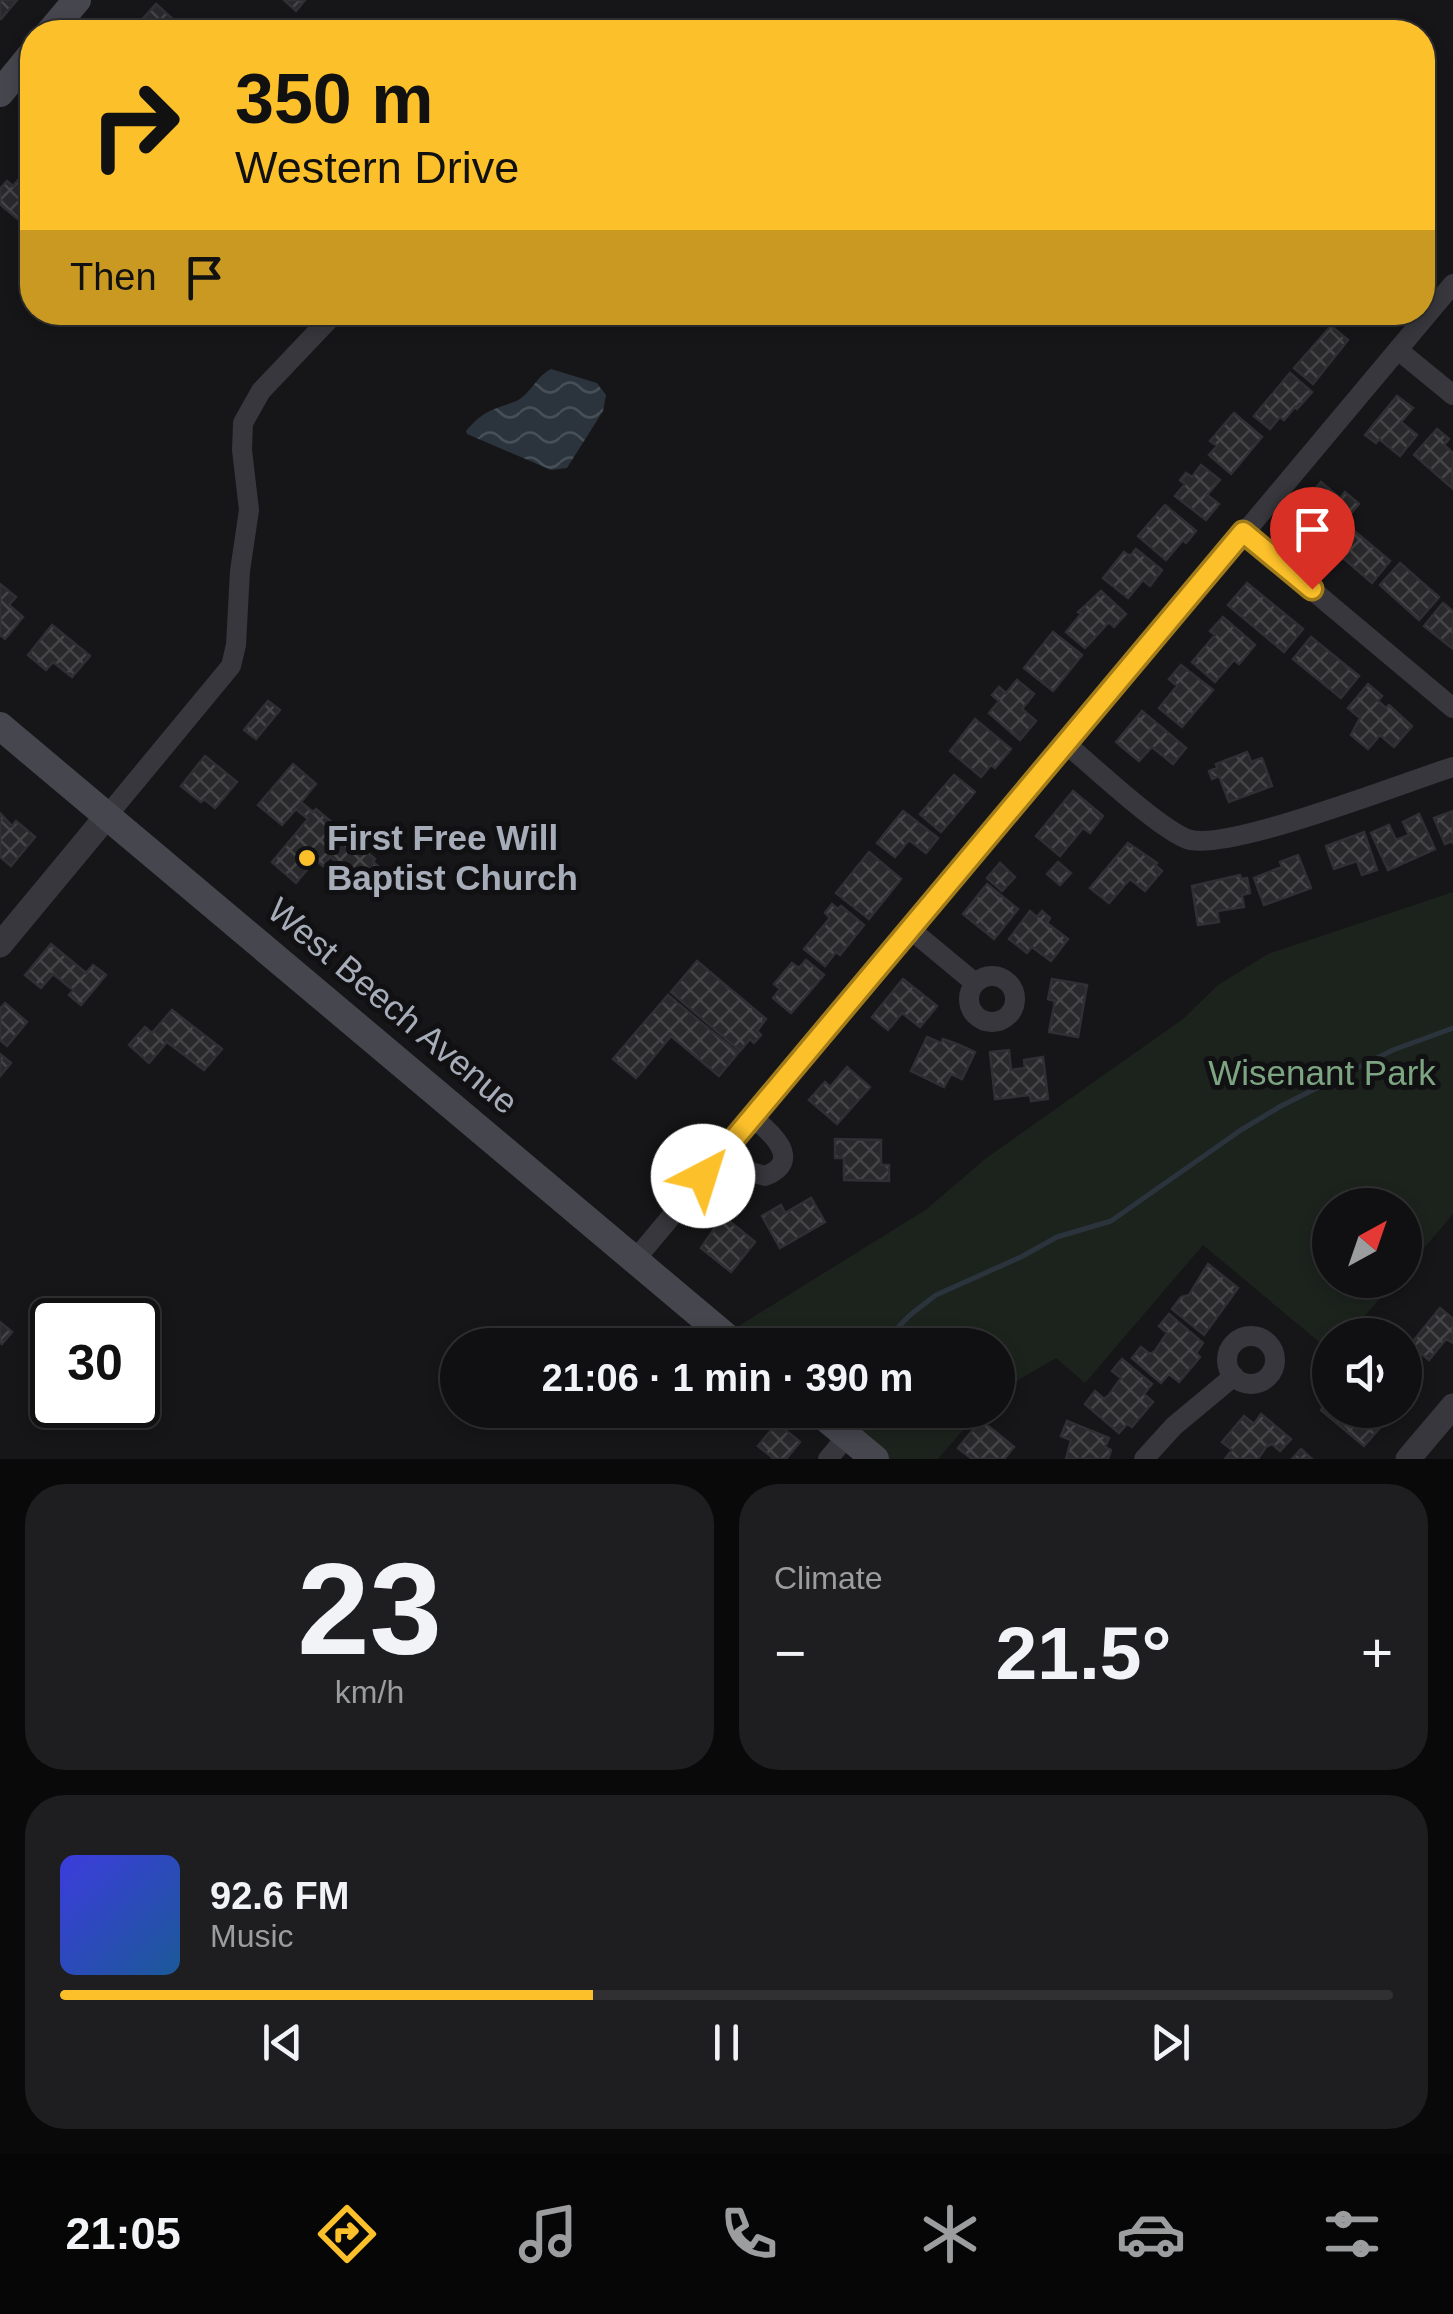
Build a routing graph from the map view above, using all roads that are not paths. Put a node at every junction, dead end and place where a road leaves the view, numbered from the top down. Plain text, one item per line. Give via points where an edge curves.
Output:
1 (78, 0) edge
2 (60, 20) edge
3 (20, 69) edge
4 (0, 93) edge
5 (1453, 284) edge
6 (1435, 306) edge
7 (324, 325) edge
8 (1419, 325) edge
9 (1398, 350) junction
10 (1453, 395) edge
11 (1243, 532) junction
12 (1453, 708) edge
13 (2, 732) edge
14 (1066, 744) junction
15 (1453, 766) edge
16 (108, 816) junction
17 (910, 929) junction
18 (0, 945) edge
19 (975, 983) dead end
20 (752, 1117) junction
21 (722, 1153) junction
22 (634, 1261) junction
23 (715, 1328) edge
24 (1234, 1376) dead end
25 (1453, 1406) edge
26 (838, 1428) edge
27 (848, 1436) junction
28 (828, 1459) edge
29 (875, 1459) edge
30 (1144, 1459) edge
31 (1408, 1459) edge

1 - 2 main road
3 - 4 main road
5 - 6 street
7 - 16 street via 261,390 243,423 248,510 232,666
8 - 9 street
9 - 10 street
9 - 11 street
11 - 12 street
11 - 14 street
13 - 16 main road, West Beech Avenue
14 - 15 street via 1174,832 1204,842 1243,836
14 - 17 street
16 - 18 street
16 - 22 main road, West Beech Avenue
17 - 19 street
17 - 20 street
20 - 21 street
20 - 21 street via 782,1149 780,1167 765,1176
21 - 22 street
22 - 23 main road, West Beech Avenue
24 - 30 street
25 - 31 street
26 - 27 main road
27 - 28 street
27 - 29 main road

